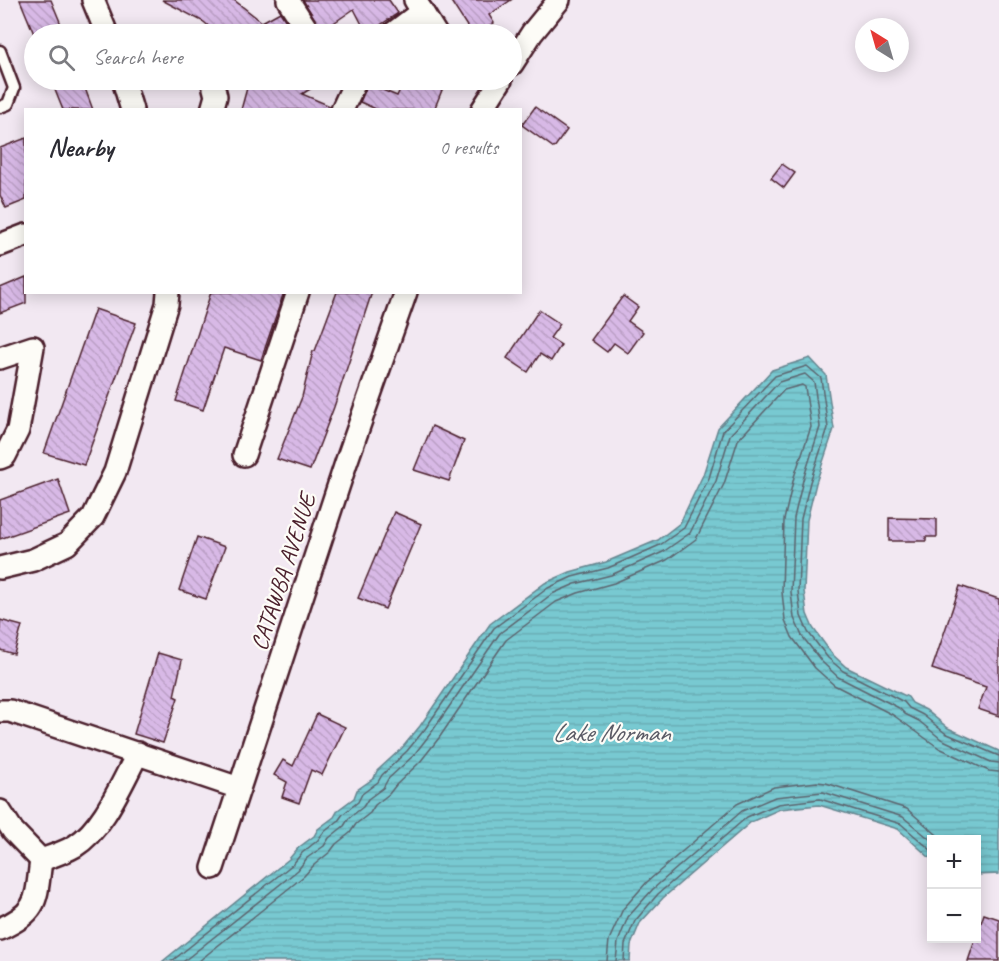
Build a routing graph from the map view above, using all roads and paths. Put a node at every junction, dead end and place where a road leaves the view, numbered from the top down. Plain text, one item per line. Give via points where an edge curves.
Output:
1 (93, 0) edge
2 (288, 0) edge
3 (552, 3) edge
4 (418, 6) edge
5 (102, 24) edge
6 (304, 24) edge
7 (401, 24) edge
8 (430, 24) edge
9 (522, 48) edge
10 (0, 51) edge
11 (126, 90) edge
12 (214, 90) edge
13 (351, 90) edge
14 (489, 90) edge
15 (0, 107) edge
16 (131, 108) edge
17 (213, 108) edge
18 (343, 108) edge
19 (483, 108) edge
20 (24, 236) edge
21 (0, 245) edge
22 (168, 294) edge
23 (296, 294) edge
24 (405, 294) edge
25 (0, 358) edge
26 (244, 455) dead end
27 (0, 458) edge
28 (0, 568) edge
29 (0, 711) edge
30 (138, 753) junction
31 (239, 788) junction
32 (0, 811) edge
33 (41, 860) junction
34 (213, 868) dead end
35 (0, 929) edge

1 - 5 street
2 - 6 street
3 - 9 street
4 - 7 street
4 - 8 street
10 - 15 lane via 14,88 8,104
11 - 16 street
12 - 17 street
13 - 18 street
14 - 19 street
20 - 21 street
22 - 28 street via 115,472 93,517 67,544 33,560
23 - 26 street
24 - 31 street, CATAWBA AVENUE
25 - 27 street via 33,347 18,430 5,456
29 - 30 street
30 - 31 street
30 - 33 street via 97,826 77,845
31 - 34 street, CATAWBA AVENUE
32 - 33 street
33 - 35 street via 34,903 23,918

